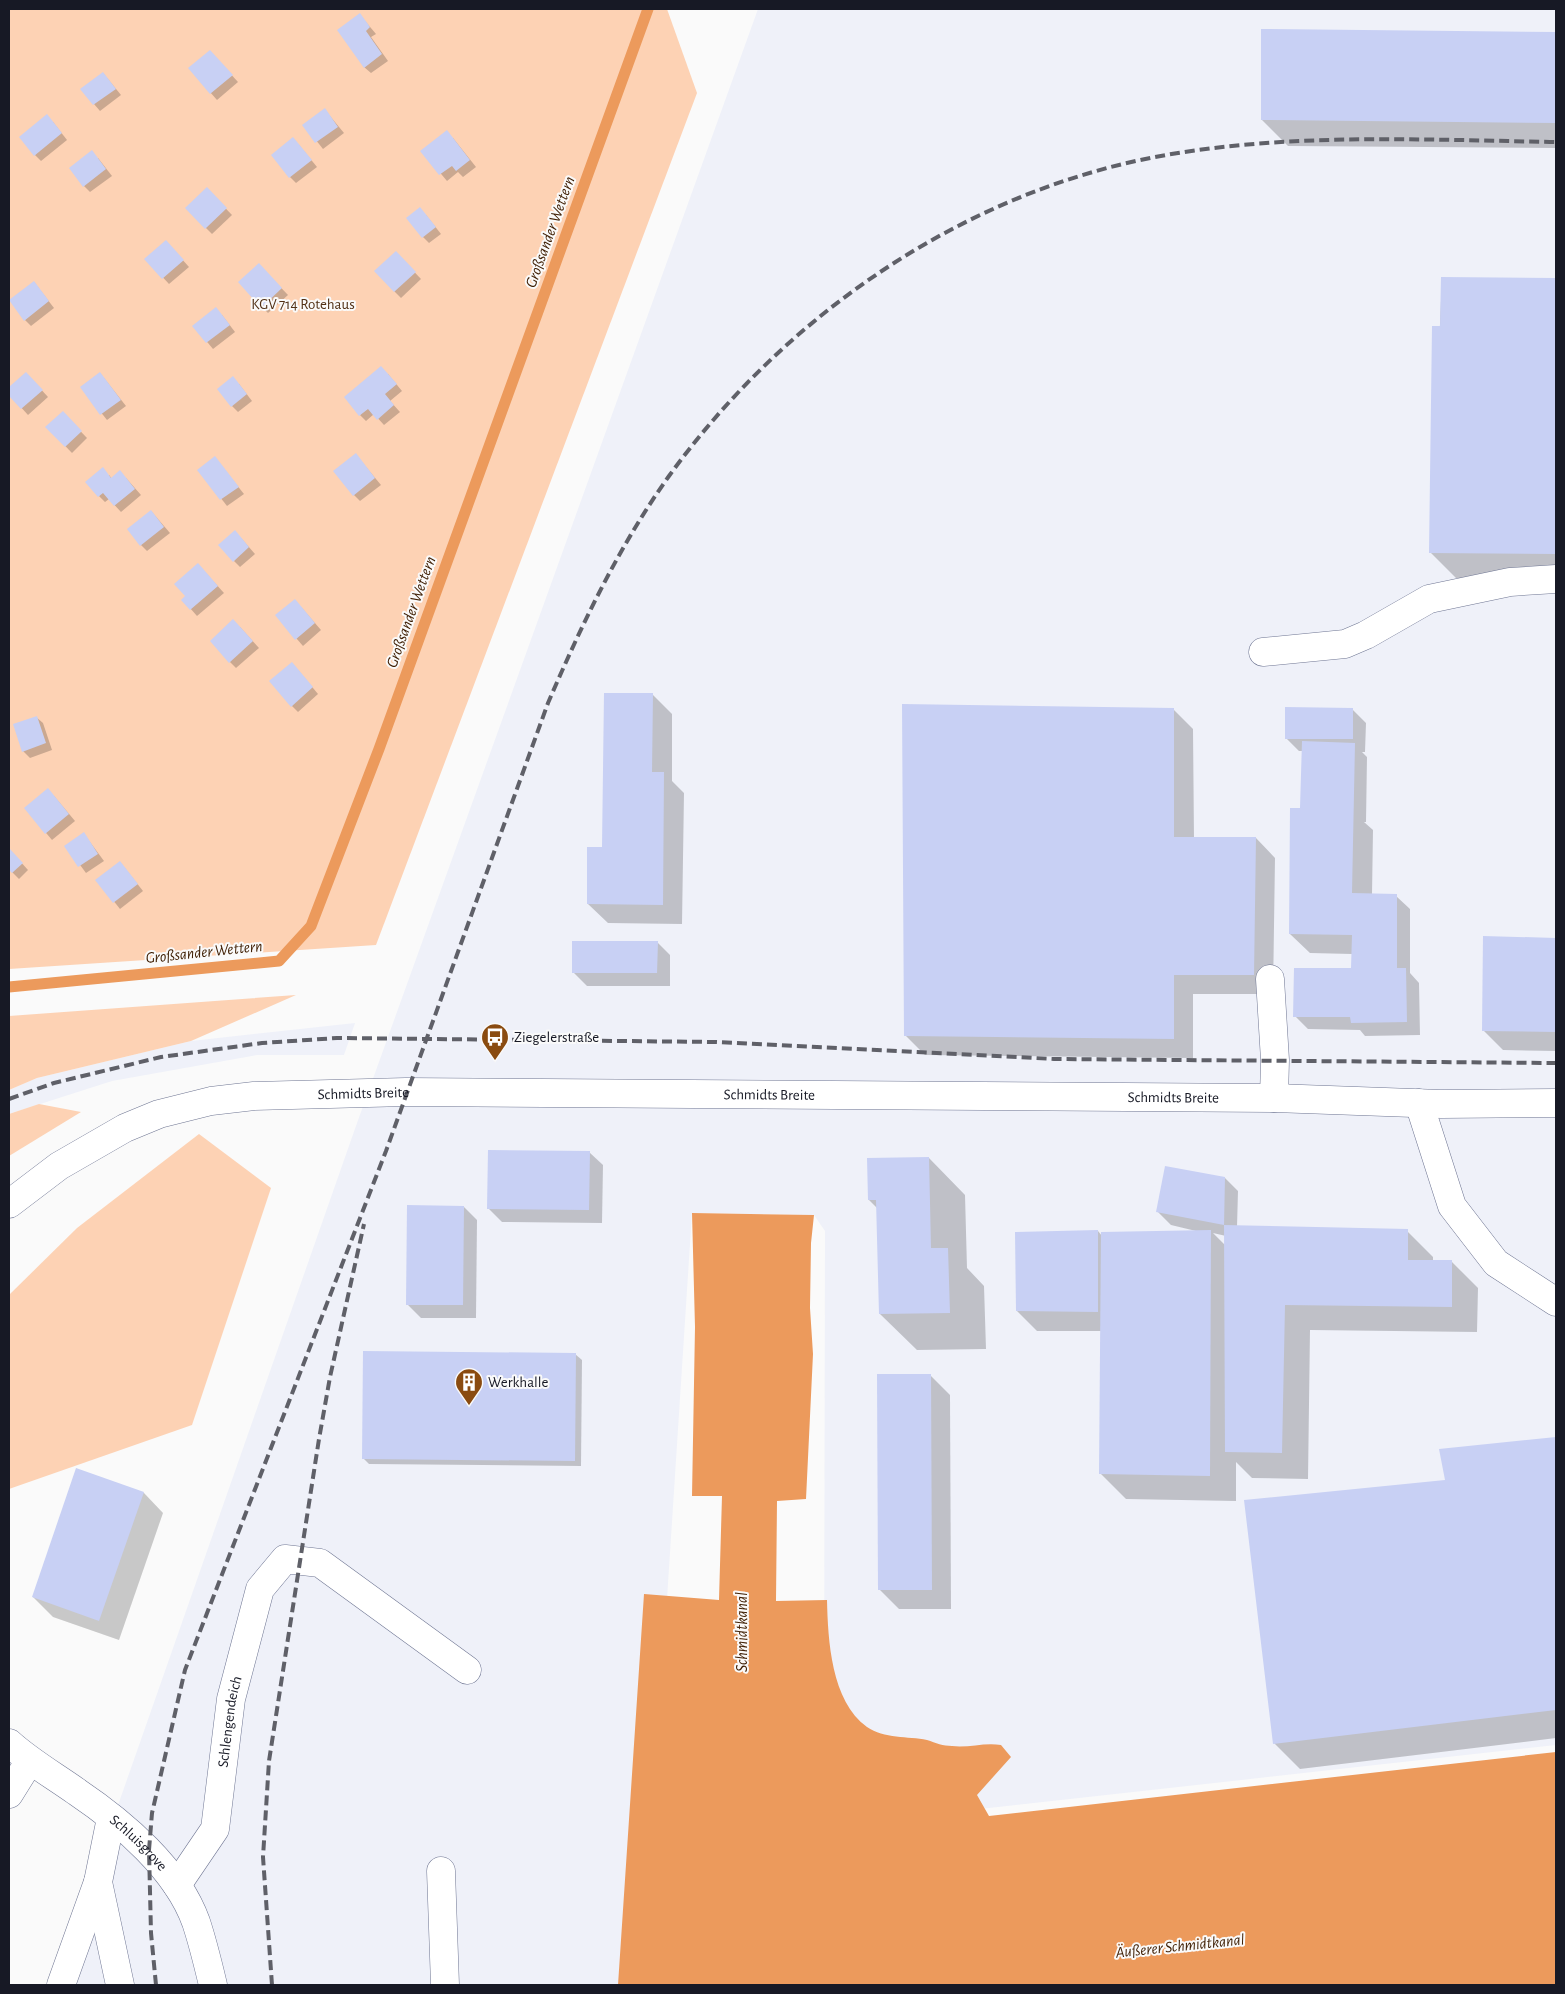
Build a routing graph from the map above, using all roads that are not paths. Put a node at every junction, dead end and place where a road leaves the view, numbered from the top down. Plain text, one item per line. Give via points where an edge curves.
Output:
1 (1556, 579) edge
2 (1263, 652) dead end
3 (1270, 979) dead end
4 (1274, 1098) junction
5 (1419, 1103) junction
6 (1556, 1103) edge
7 (9, 1204) edge
8 (1556, 1302) edge
9 (467, 1670) dead end
10 (9, 1743) edge
11 (29, 1762) junction
12 (9, 1794) edge
13 (111, 1818) junction
14 (441, 1871) dead end
15 (98, 1882) junction
16 (177, 1885) junction
17 (61, 1985) edge
18 (120, 1985) edge
19 (212, 1985) edge
20 (445, 1985) edge

1 - 2 main road via 1510,582 1429,599 1345,644
3 - 4 main road
4 - 5 main road, Schmidts Breite
4 - 7 main road, Schmidts Breite via 406,1092 254,1096 202,1103 159,1114 125,1128 59,1166
5 - 6 main road, Schmidts Breite
5 - 8 main road via 1452,1206 1496,1263
9 - 16 main road, Schlengendeich via 320,1563 285,1559 260,1589 231,1699 215,1829
10 - 11 main road, Schluisgrove
11 - 12 main road
11 - 13 main road, Schluisgrove via 78,1792
13 - 15 main road
13 - 16 main road, Schluisgrove via 149,1850
14 - 20 main road
15 - 17 main road
15 - 18 main road
16 - 19 main road, Schluisgrove via 196,1921

